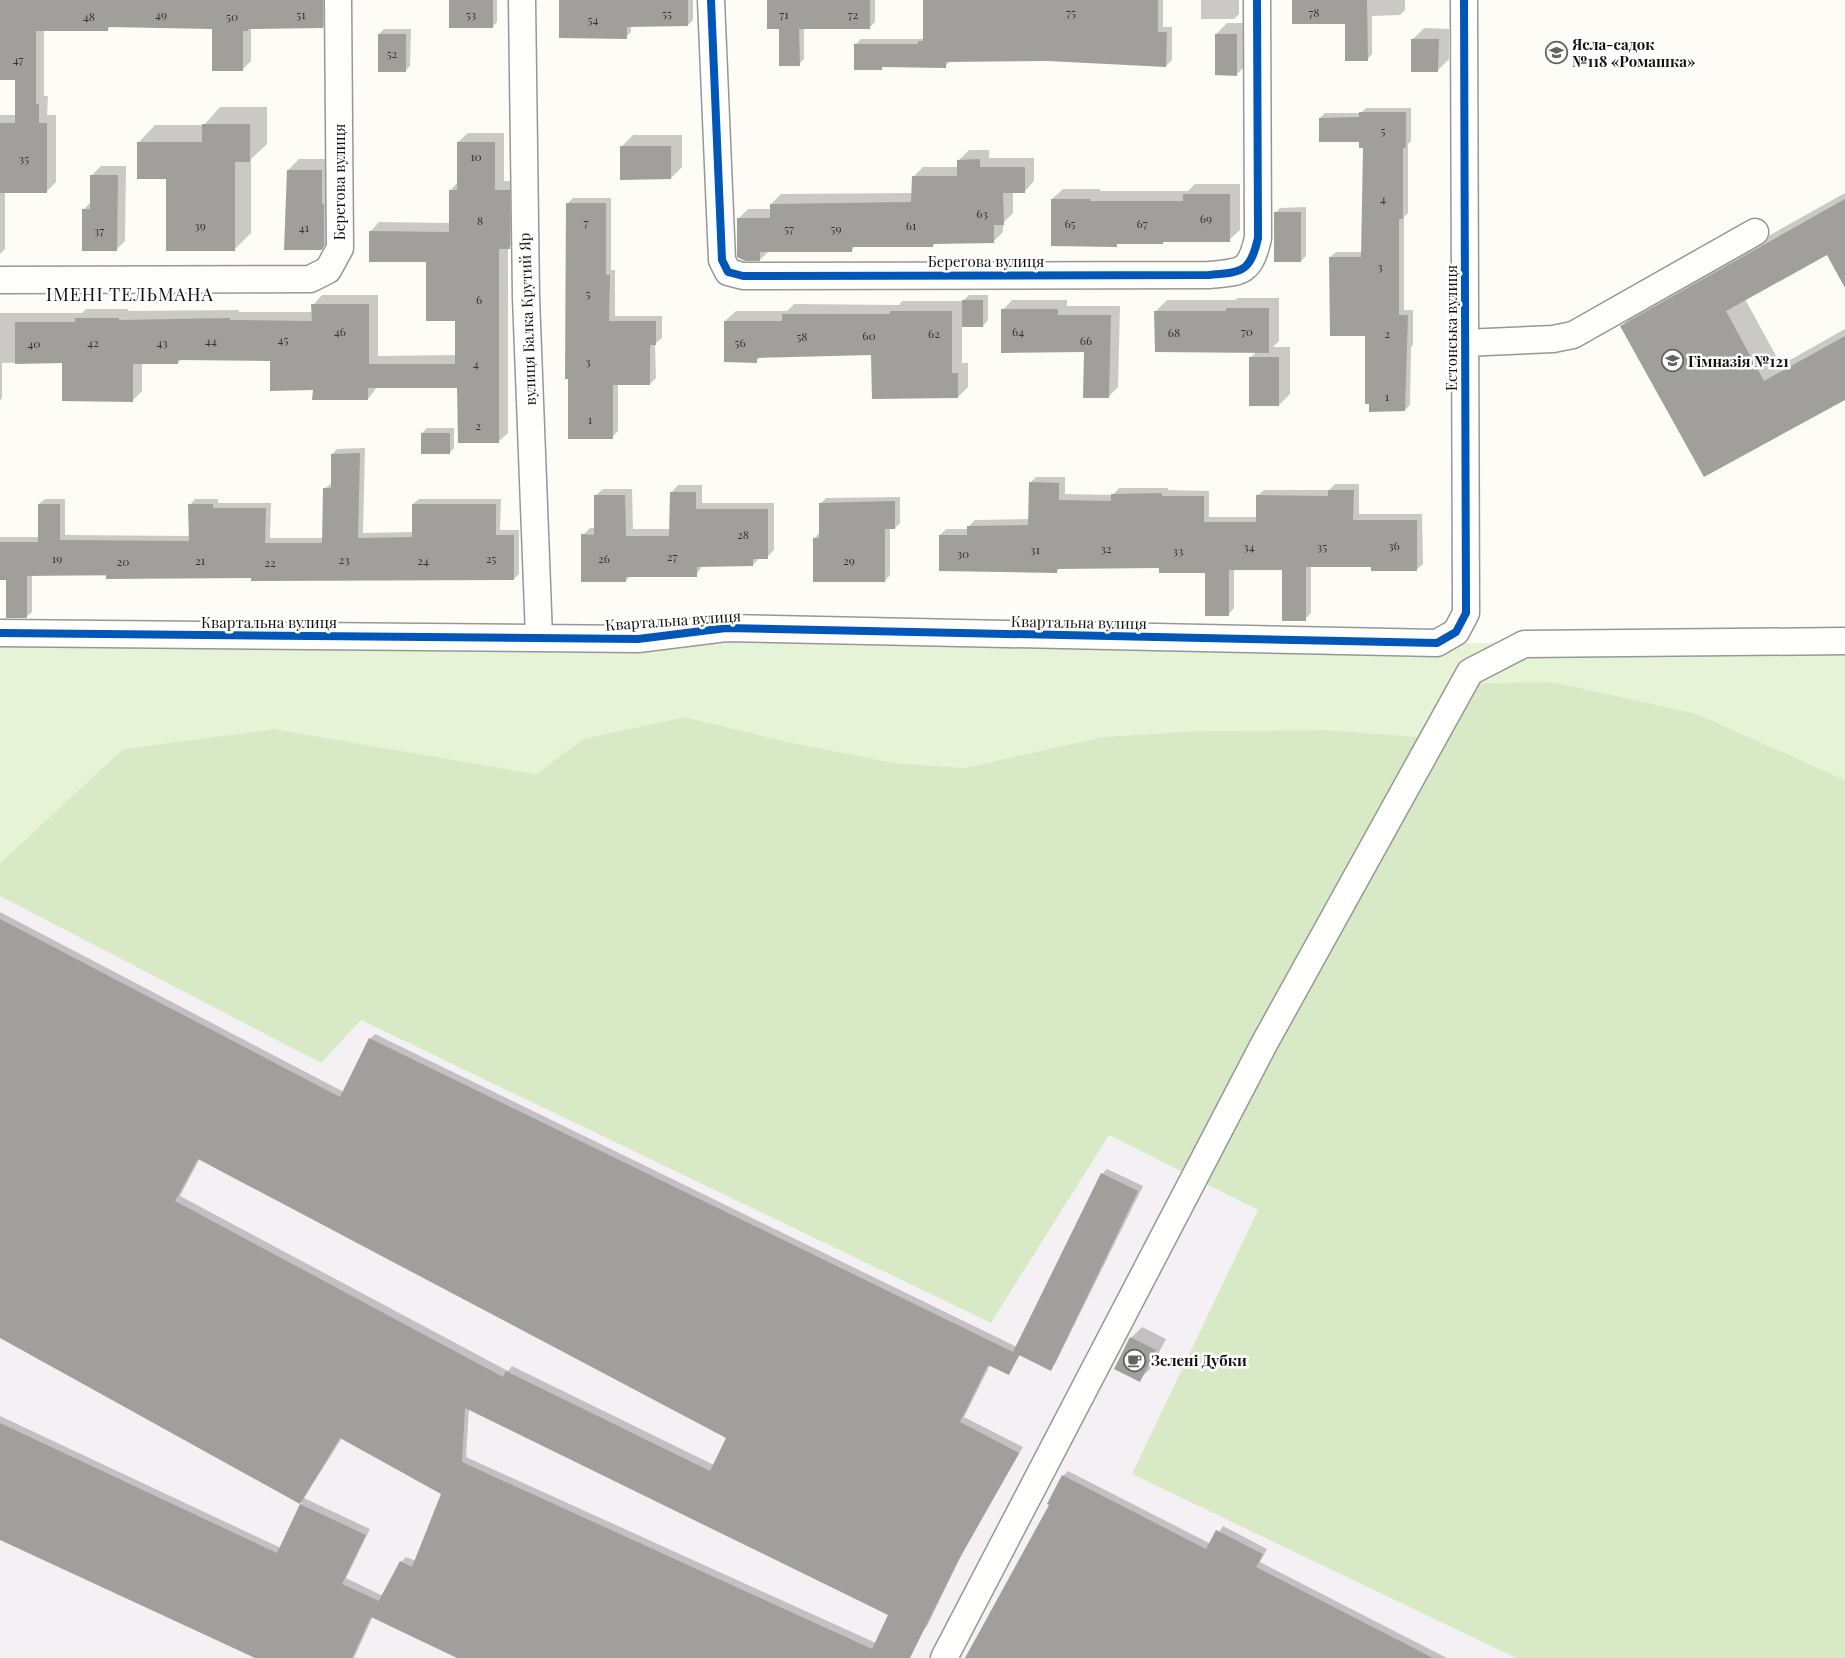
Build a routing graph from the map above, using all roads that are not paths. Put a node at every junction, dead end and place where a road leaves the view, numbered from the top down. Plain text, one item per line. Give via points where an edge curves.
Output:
1 (338, 0) edge
2 (522, 0) edge
3 (711, 0) edge
4 (1257, 0) edge
5 (1464, 0) edge
6 (1755, 232) dead end
7 (0, 280) edge
8 (1464, 343) junction
9 (0, 634) edge
10 (539, 637) junction
11 (1845, 641) edge
12 (1438, 643) joint
13 (944, 1658) edge

1 - 7 street, Берегова вулиця via 340,248 328,270 310,279
2 - 10 street, вулиця Балка Крутий Яр via 526,297
3 - 4 street, Берегова вулиця via 722,260 728,272 763,276 1209,275 1238,272 1253,259 1258,238
5 - 8 street, Естонська вулиця
6 - 8 street via 1572,335 1553,340
8 - 12 street, Естонська вулиця via 1466,613 1456,632
9 - 10 street, Квартальна вулиця
10 - 12 street, Квартальна вулиця via 638,639 726,628
11 - 13 street via 1524,644 1470,672 1264,1044

